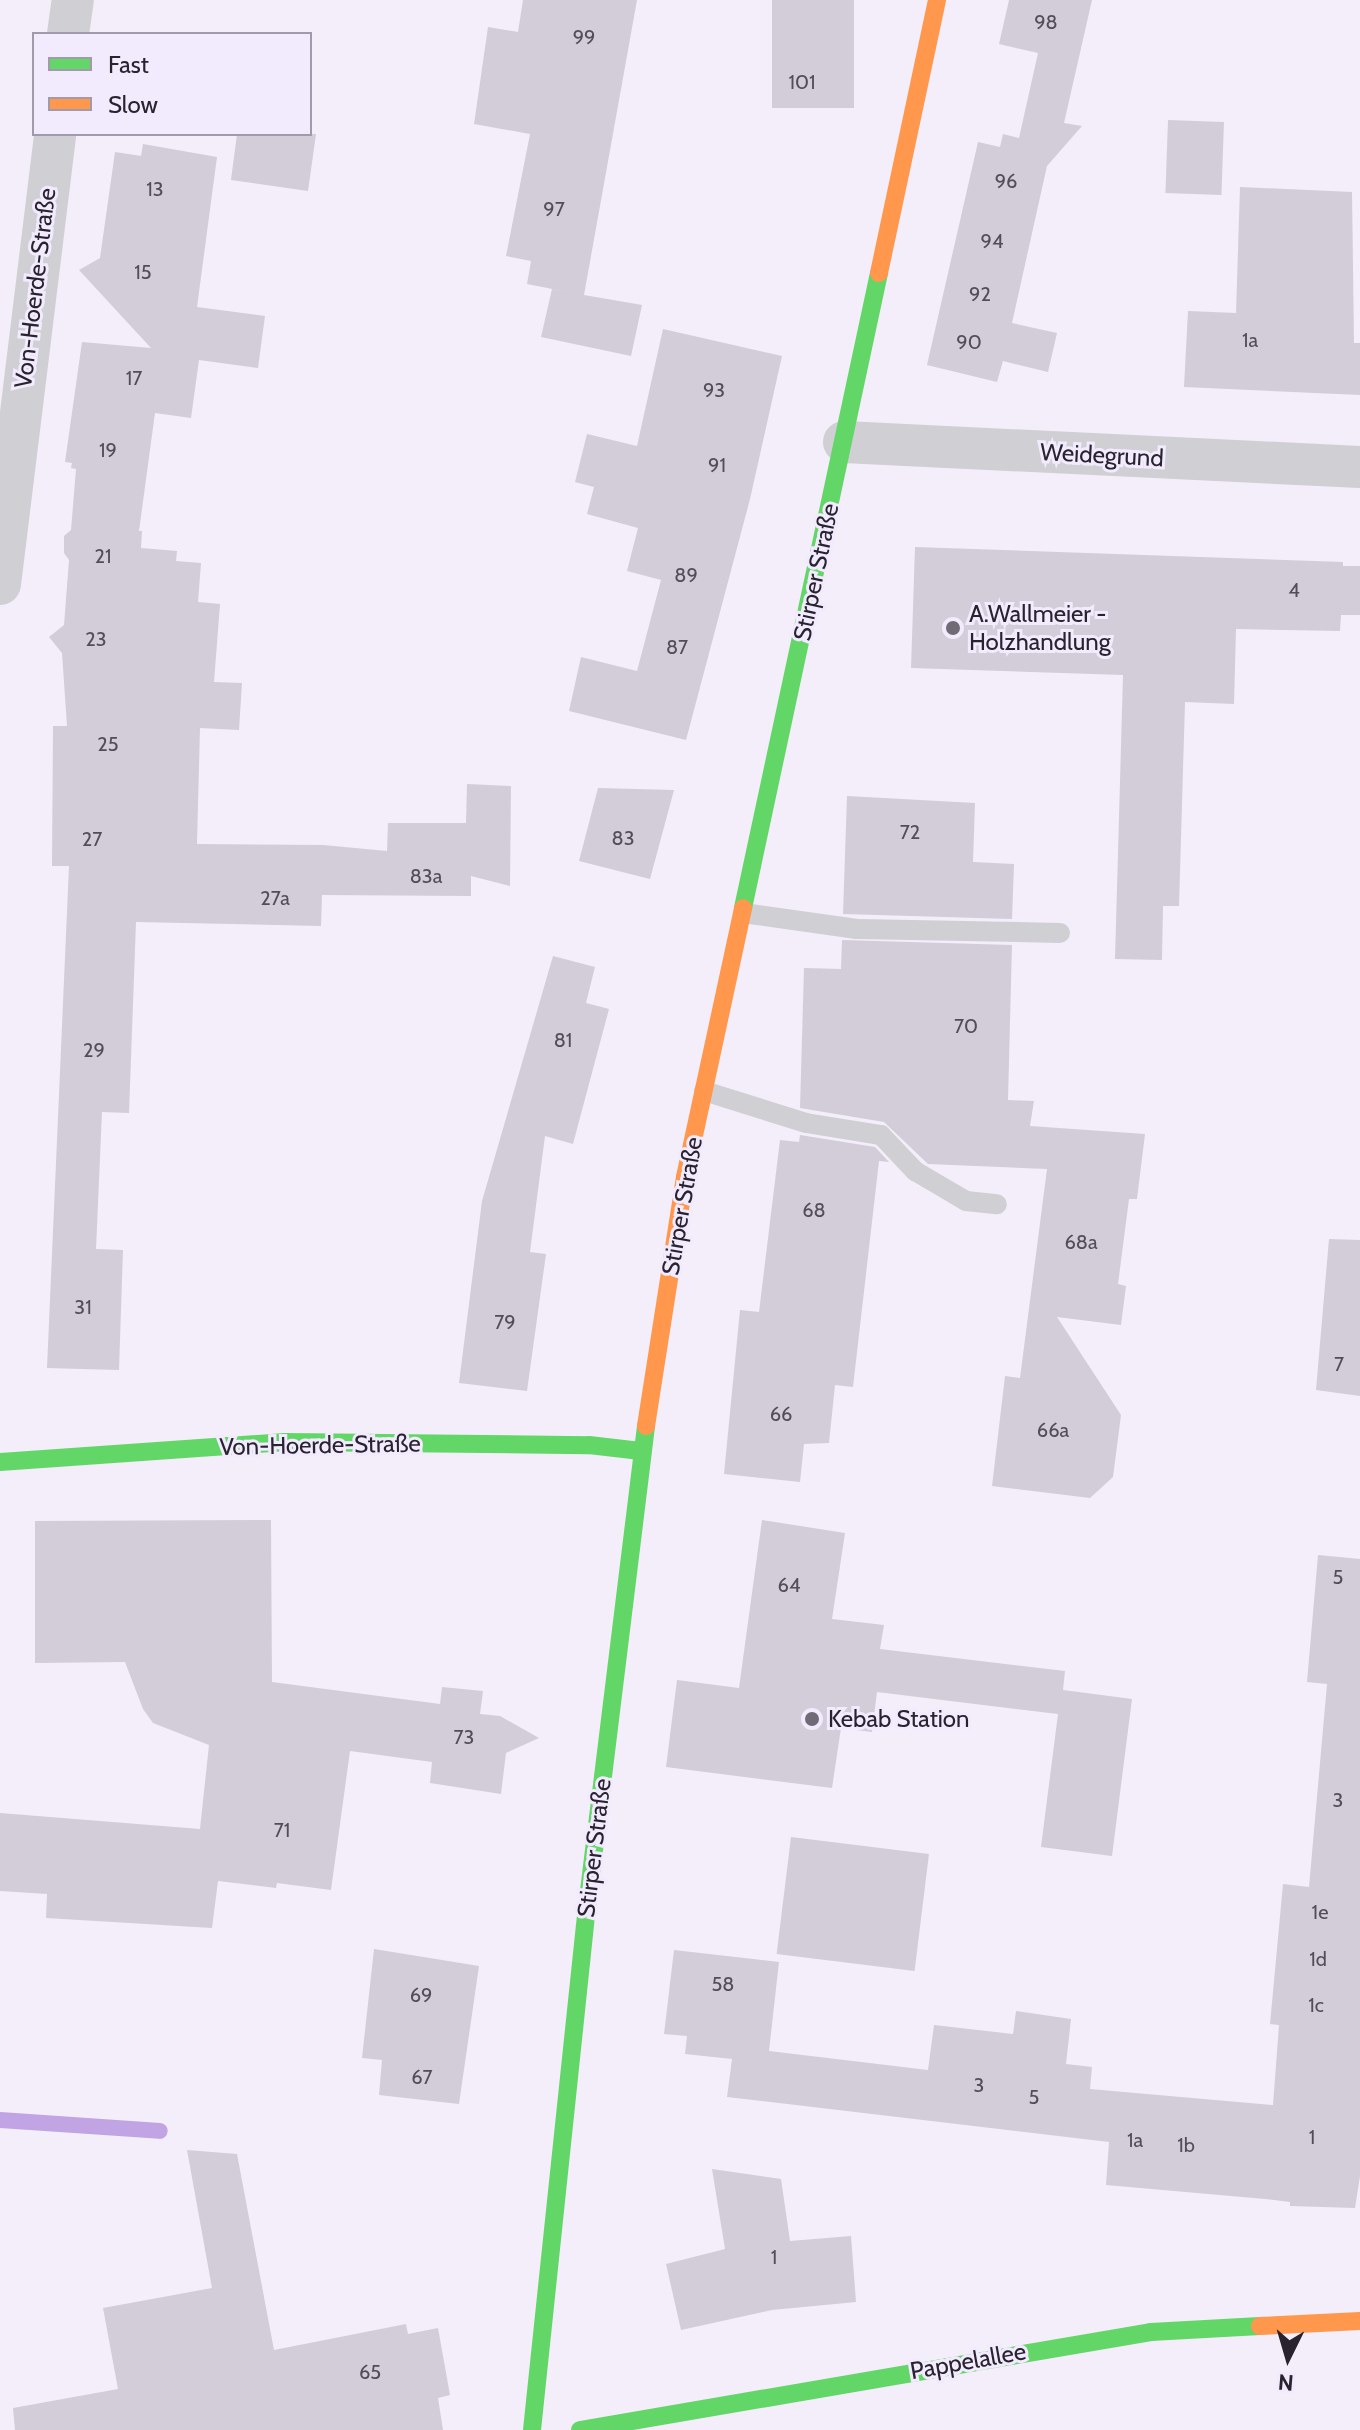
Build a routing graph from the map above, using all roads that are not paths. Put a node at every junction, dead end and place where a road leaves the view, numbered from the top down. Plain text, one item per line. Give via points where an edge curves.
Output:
1 (73, 0) edge
2 (937, 0) edge
3 (68, 32) edge
4 (55, 136) edge
5 (844, 442) junction
6 (1360, 467) edge
7 (0, 584) edge
8 (743, 913) junction
9 (1060, 933) dead end
10 (704, 1091) junction
11 (997, 1204) dead end
12 (641, 1451) junction
13 (0, 1462) edge
14 (1360, 2321) edge
15 (532, 2430) edge
16 (580, 2430) edge

1 - 3 street
2 - 5 main road, Stirper Straße
4 - 7 street, Von-Hoerde-Straße
5 - 6 street, Weidegrund
5 - 8 main road, Stirper Straße
8 - 9 lane via 857,929
8 - 10 main road, Stirper Straße
10 - 11 lane via 806,1123 881,1135 915,1171 966,1201
10 - 12 main road, Stirper Straße
12 - 13 main road, Von-Hoerde-Straße via 589,1445 285,1442
12 - 15 main road, Stirper Straße
14 - 16 main road, Pappelallee via 1151,2332

